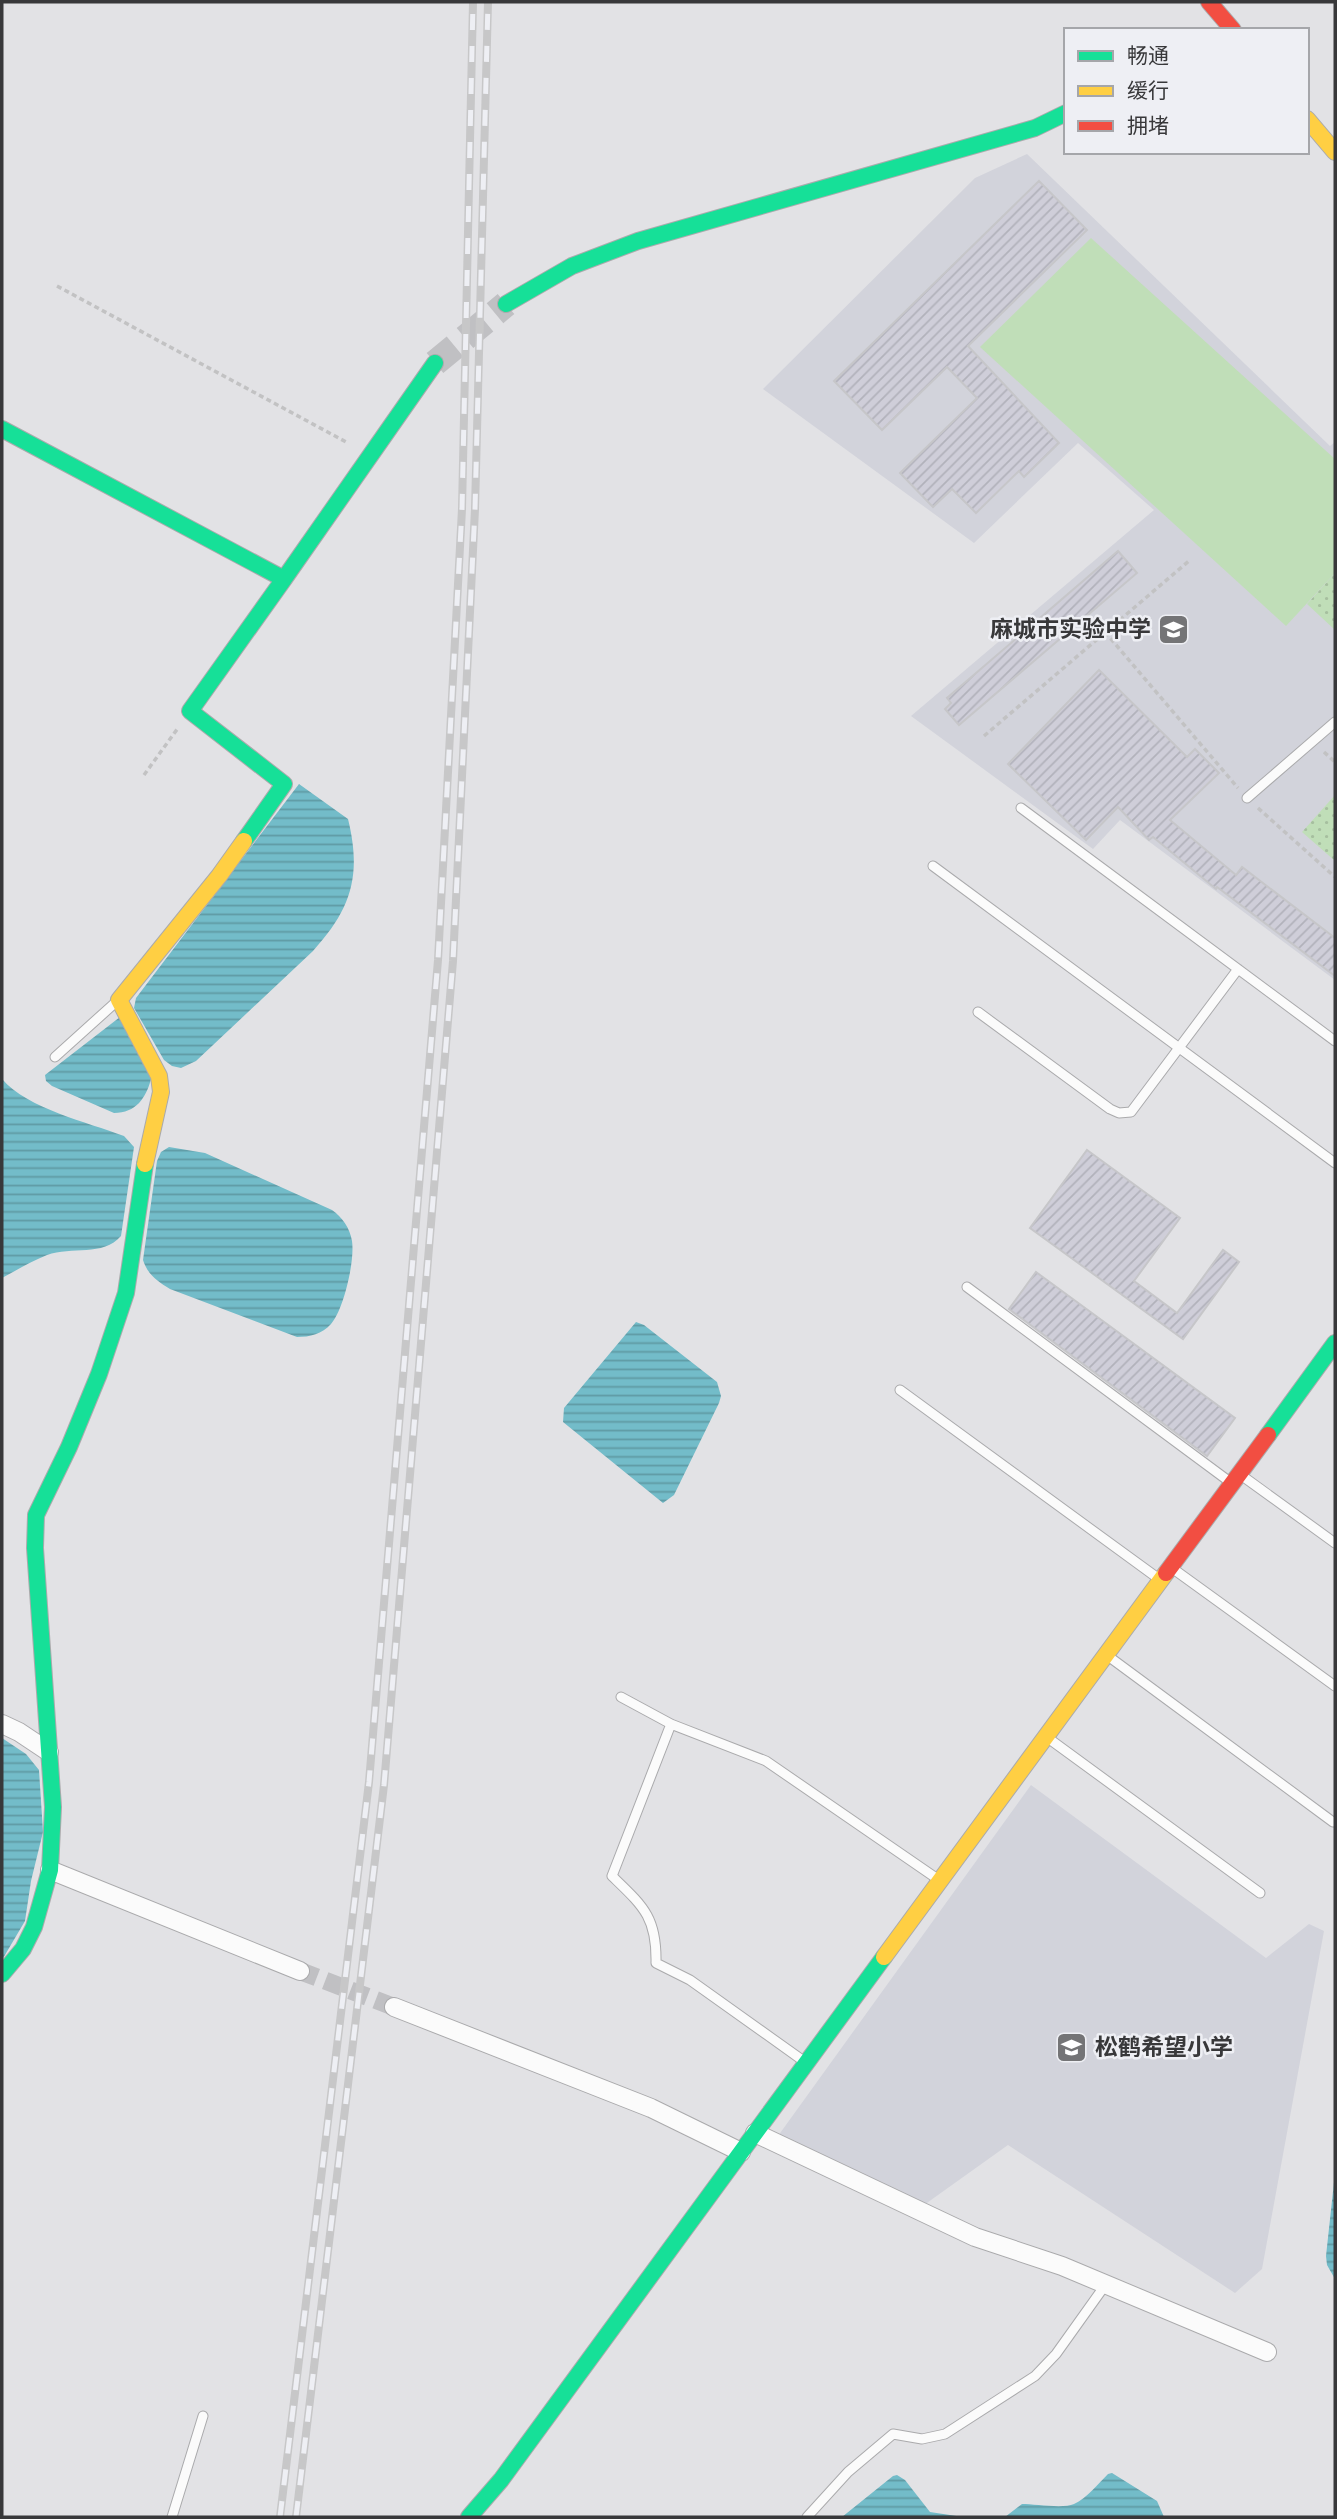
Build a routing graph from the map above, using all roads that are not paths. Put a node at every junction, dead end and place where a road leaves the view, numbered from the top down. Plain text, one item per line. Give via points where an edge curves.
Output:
1 (1209, 2) edge
2 (1224, 27) edge
3 (1064, 114) edge
4 (1309, 121) edge
5 (1335, 152) edge
6 (506, 304) tunnel mouth
7 (435, 363) tunnel mouth
8 (2, 429) edge
9 (284, 579) junction
10 (1335, 722) edge
11 (1247, 798) road end
12 (1021, 808) dead end
13 (933, 866) dead end
14 (1238, 969) junction
15 (119, 1000) junction
16 (978, 1012) dead end
17 (1335, 1041) edge
18 (1179, 1048) junction
19 (55, 1057) dead end
20 (1335, 1163) edge
21 (967, 1287) dead end
22 (1335, 1343) edge
23 (900, 1390) dead end
24 (1236, 1479) junction
25 (1335, 1543) edge
26 (1171, 1567) junction
27 (1161, 1581) junction
28 (1106, 1655) junction
29 (1335, 1686) edge
30 (621, 1697) dead end
31 (2, 1724) edge
32 (671, 1724) junction
33 (1046, 1737) junction
34 (49, 1752) junction
35 (1333, 1822) dead end
36 (50, 1870) junction
37 (940, 1881) junction
38 (1260, 1894) dead end
39 (300, 1970) tunnel mouth
40 (2, 1975) edge
41 (394, 2007) tunnel mouth
42 (807, 2063) junction
43 (755, 2133) junction
44 (741, 2152) junction
45 (1107, 2284) junction
46 (1267, 2352) dead end
47 (203, 2416) dead end
48 (172, 2517) edge
49 (469, 2517) edge
50 (807, 2517) edge

1 - 2 main road
3 - 6 main road via 1035,128 627,245 572,266
4 - 5 main road
7 - 9 main road
8 - 9 main road
9 - 15 main road via 190,711 284,784 219,876
10 - 11 lane
12 - 14 lane
13 - 18 lane
14 - 17 lane
14 - 18 lane
15 - 19 lane
15 - 34 main road via 159,1076 161,1092 126,1293 94,1386 36,1515
16 - 18 lane via 1119,1113 1131,1112
18 - 20 lane
21 - 24 lane
22 - 24 main road
23 - 27 lane
24 - 25 lane
24 - 26 main road
26 - 27 main road
26 - 29 lane
27 - 28 main road
28 - 33 main road
28 - 35 lane
30 - 32 lane
31 - 34 street
32 - 37 lane via 766,1761
32 - 42 lane via 612,1876 652,1921 656,1963 690,1980
33 - 37 main road
33 - 38 lane
34 - 36 main road via 53,1807
36 - 39 street
36 - 40 main road via 34,1927
37 - 42 main road
41 - 44 street via 652,2108
42 - 43 main road
43 - 44 main road
43 - 45 street via 975,2237
44 - 49 main road
45 - 46 street
45 - 50 lane via 1035,2376 945,2434 922,2439 893,2434 848,2472
47 - 48 lane

